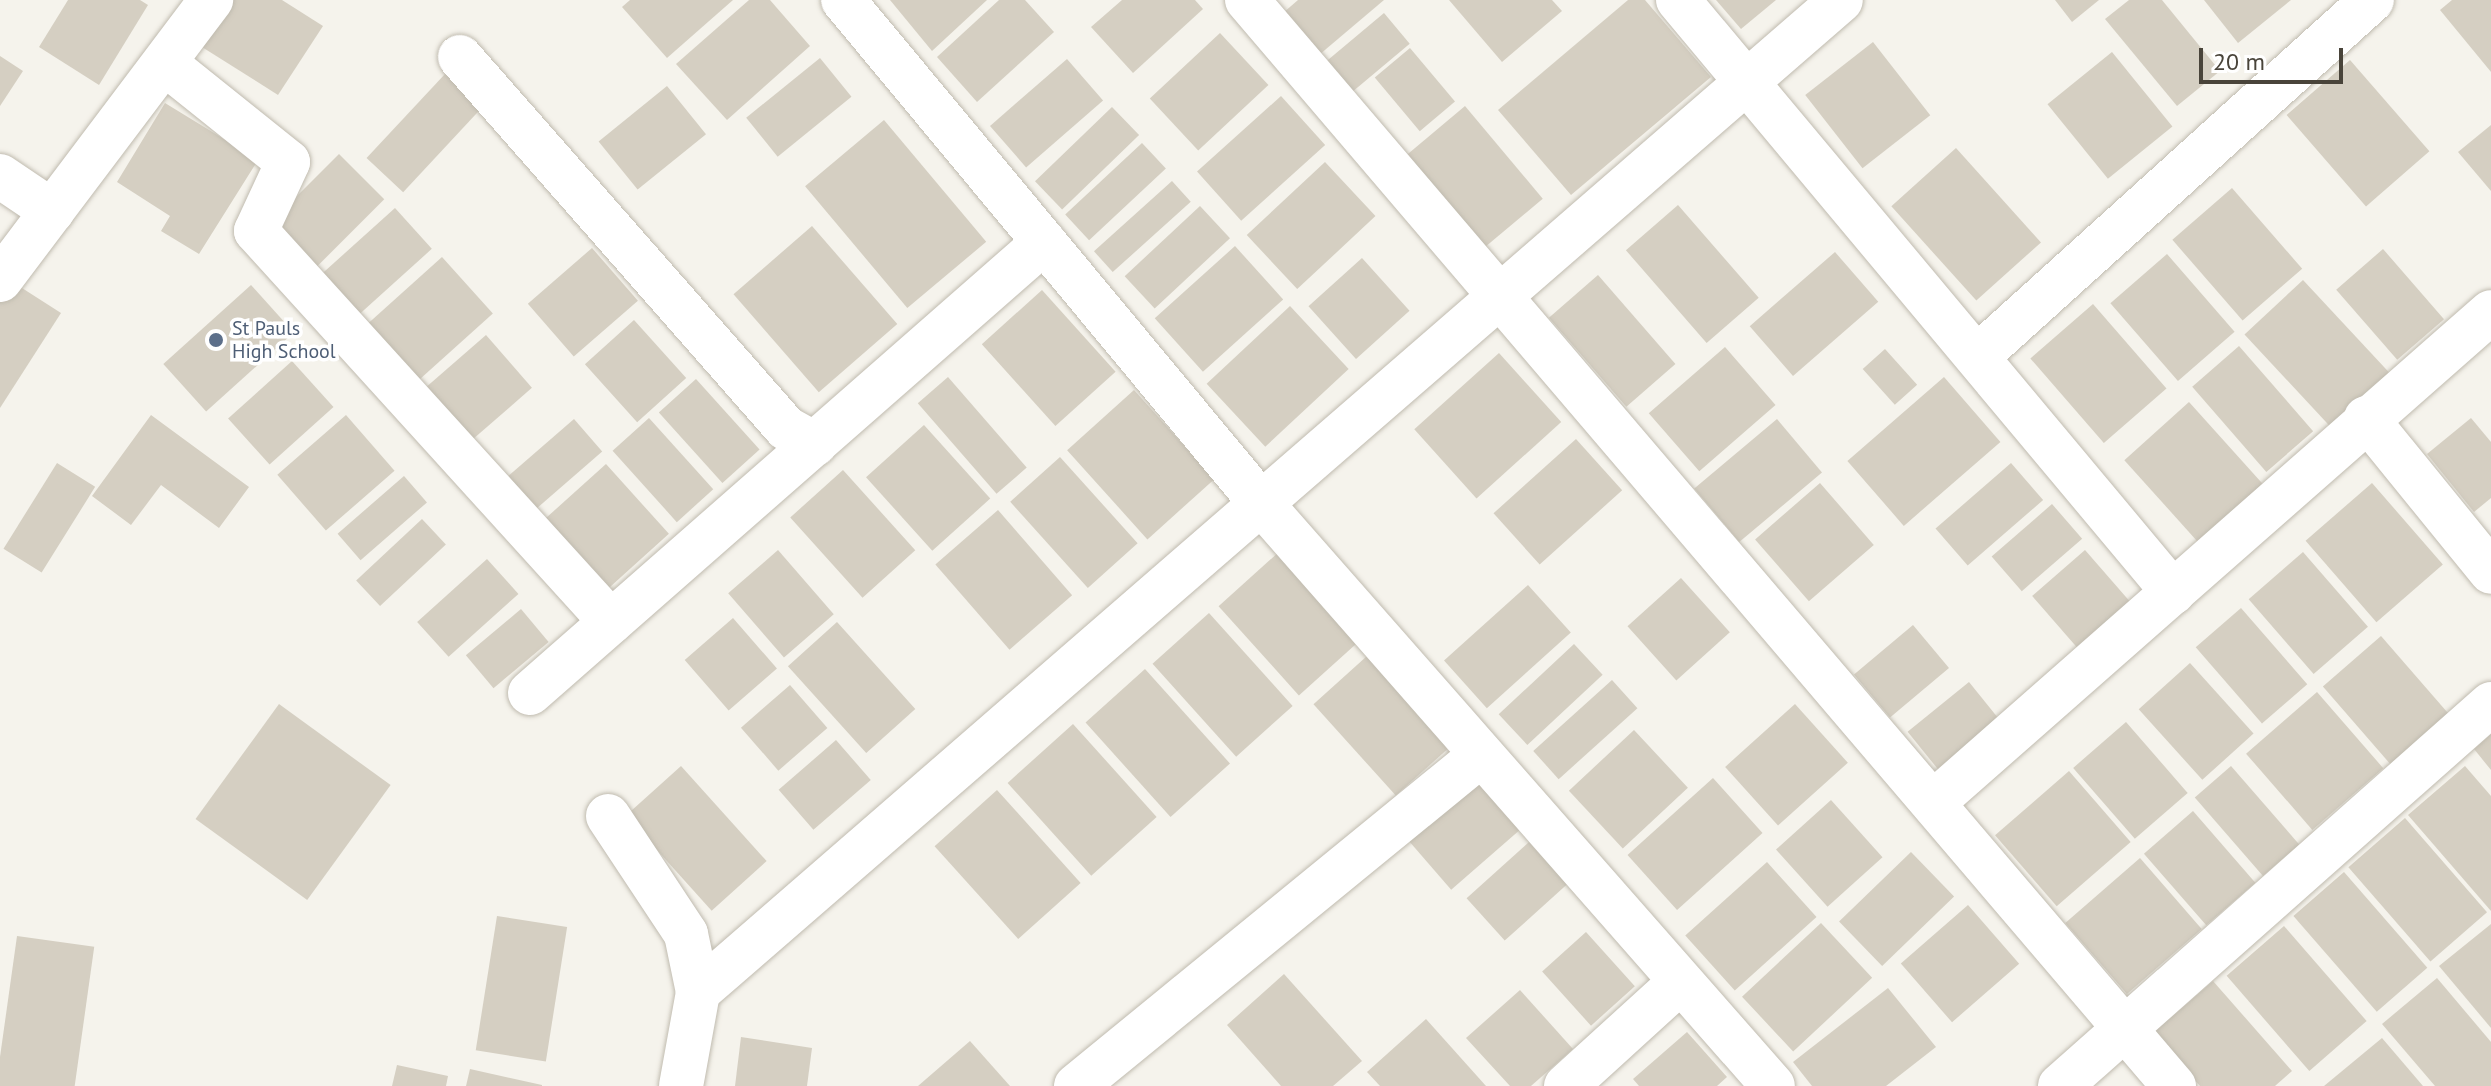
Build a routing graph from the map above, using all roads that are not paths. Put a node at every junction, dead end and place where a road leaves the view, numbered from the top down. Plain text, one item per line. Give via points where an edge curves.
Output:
1 (843, 0) edge
2 (1247, 0) edge
3 (1678, 0) edge
4 (1841, 0) edge
5 (2372, 0) edge
6 (208, 1) edge
7 (460, 57) dead end
8 (167, 65) junction
9 (1748, 79) junction
10 (0, 176) edge
11 (52, 211) junction
12 (1044, 242) junction
13 (0, 280) edge
14 (1499, 293) junction
15 (2491, 312) edge
16 (1978, 356) junction
17 (2366, 418) junction
18 (815, 444) junction
19 (1260, 502) junction
20 (2491, 572) edge
21 (2173, 592) junction
22 (611, 622) junction
23 (530, 693) dead end
24 (2491, 704) edge
25 (1481, 755) junction
26 (1935, 801) junction
27 (608, 816) dead end
28 (1679, 983) junction
29 (698, 992) junction
30 (2123, 1032) junction
31 (681, 1086) edge
32 (1076, 1086) edge
33 (1566, 1086) edge
34 (1773, 1086) edge
35 (2060, 1086) edge
36 (2174, 1086) edge

1 - 12 street
2 - 14 street
3 - 9 street
4 - 9 street
5 - 16 street
6 - 8 street
7 - 18 street via 786,428
8 - 11 street
8 - 22 street via 288,162 256,231
9 - 14 street
9 - 16 street
10 - 11 street
11 - 13 street
12 - 18 street
12 - 19 street
14 - 19 street
14 - 26 street
15 - 17 street
16 - 21 street
17 - 20 street
17 - 21 street
18 - 22 street
19 - 25 street
19 - 29 street
21 - 26 street
22 - 23 street
24 - 30 street
25 - 28 street
25 - 32 street
26 - 30 street
27 - 29 street via 686,934
28 - 33 street
28 - 34 street
29 - 31 street
30 - 35 street
30 - 36 street

